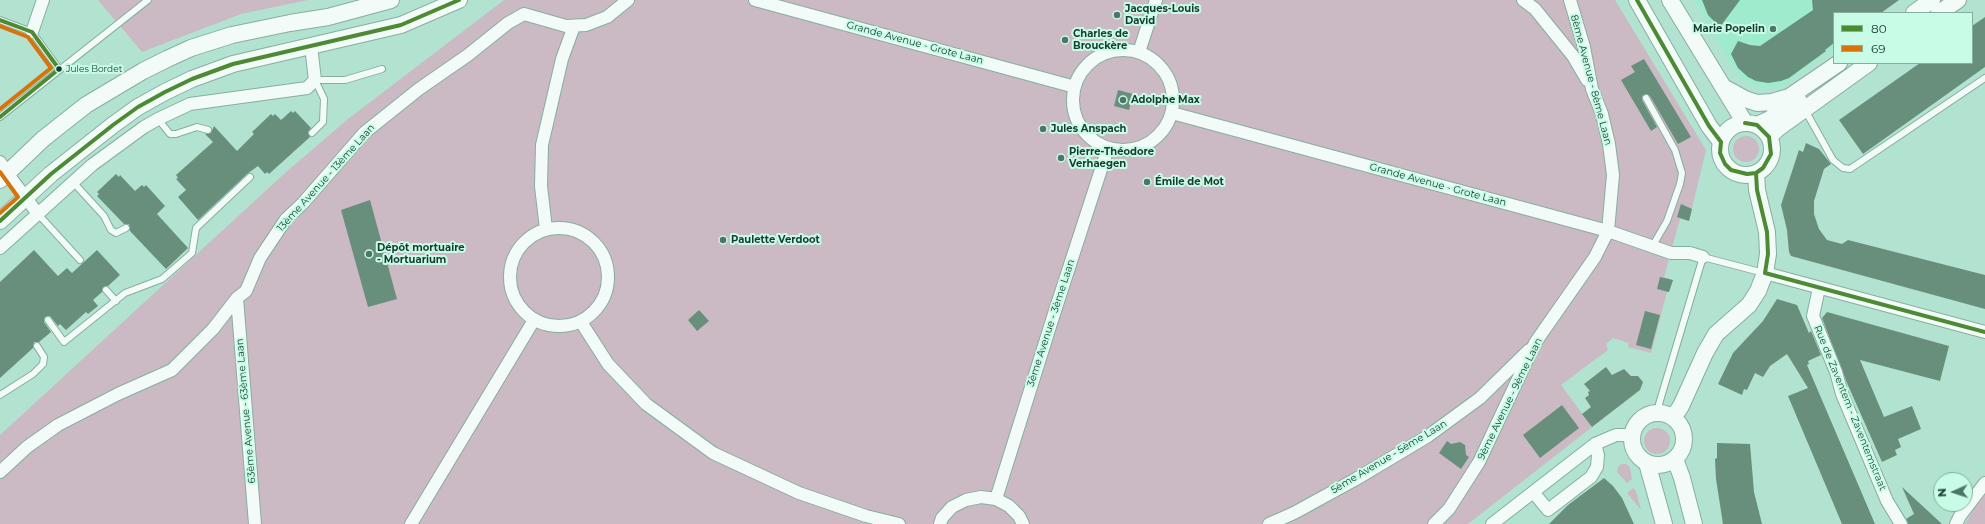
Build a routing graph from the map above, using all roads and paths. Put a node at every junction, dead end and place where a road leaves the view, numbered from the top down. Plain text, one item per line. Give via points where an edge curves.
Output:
1 (43, 0) edge
2 (148, 0) edge
3 (391, 0) edge
4 (459, 0) edge
5 (628, 0) edge
6 (755, 0) edge
7 (1156, 0) edge
8 (1524, 0) edge
9 (1570, 0) edge
10 (1637, 0) edge
11 (1670, 0) edge
12 (1932, 0) edge
13 (1958, 0) edge
14 (1915, 12) edge
15 (1940, 12) edge
16 (0, 20) edge
17 (307, 20) junction
18 (574, 26) junction
19 (32, 32) junction
20 (311, 46) junction
21 (1139, 52) junction
22 (1838, 64) edge
23 (1844, 64) edge
24 (1868, 64) edge
25 (59, 69) junction
26 (382, 69) dead end
27 (1985, 78) edge
28 (315, 80) junction
29 (1722, 86) junction
30 (1075, 87) junction
31 (1592, 89) junction
32 (1646, 98) dead end
33 (1805, 109) junction
34 (1172, 113) junction
35 (0, 117) edge
36 (158, 119) junction
37 (1751, 124) junction
38 (208, 130) dead end
39 (312, 133) dead end
40 (1769, 137) junction
41 (1721, 142) junction
42 (1108, 148) junction
43 (2, 172) edge
44 (1756, 173) junction
45 (250, 177) dead end
46 (73, 182) junction
47 (26, 198) junction
48 (38, 214) junction
49 (0, 221) edge
50 (126, 228) dead end
51 (546, 229) junction
52 (1608, 231) junction
53 (1652, 247) junction
54 (0, 248) edge
55 (1703, 257) junction
56 (80, 260) dead end
57 (1765, 273) junction
58 (1819, 288) junction
59 (106, 290) dead end
60 (237, 298) junction
61 (116, 301) junction
62 (48, 320) dead end
63 (534, 320) junction
64 (581, 322) junction
65 (1985, 332) edge
66 (1535, 343) junction
67 (37, 346) dead end
68 (0, 395) edge
69 (1667, 416) junction
70 (1632, 435) junction
71 (1595, 444) junction
72 (1675, 459) junction
73 (1647, 463) junction
74 (0, 472) edge
75 (1985, 483) edge
76 (1533, 492) junction
77 (996, 499) junction
78 (256, 524) edge
79 (410, 524) edge
80 (899, 524) edge
81 (940, 524) edge
82 (1023, 524) edge
83 (1268, 524) edge
84 (1434, 524) edge
85 (1492, 524) edge
86 (1664, 524) edge
87 (1694, 524) edge
88 (1902, 524) edge
89 (1956, 524) edge

1 - 19 street
2 - 25 lane
3 - 17 main road
4 - 20 main road via 400,25
5 - 18 street via 607,17 586,25
6 - 30 street, Grande Avenue - Grote Laan
7 - 21 street
8 - 31 street via 1535,9 1573,56
9 - 31 street, 8ème Avenue - 8ème Laan via 1584,47
10 - 41 main road
11 - 29 main road
12 - 14 main road
13 - 15 main road
16 - 19 lane
17 - 20 main road
17 - 43 main road via 232,35 192,48 143,71 70,117
18 - 51 street via 562,59 542,145 541,186
18 - 60 street, 13ème Avenue - 13ème Laan via 547,22 524,14 508,23 364,133 286,219 260,258 246,291
19 - 25 lane
20 - 28 street
20 - 47 main road via 233,64 165,92 113,125 51,174
21 - 30 street via 1121,50 1098,56 1088,64
21 - 34 street via 1155,61 1167,75 1174,100
22 - 29 main road via 1789,97 1772,102 1757,103
23 - 37 main road via 1770,119
24 - 33 main road
25 - 35 lane
26 - 28 lane via 345,80
27 - 33 lane via 1850,169 1843,168 1833,160
28 - 36 street via 307,88 190,104
28 - 39 lane via 324,99 323,122
29 - 37 main road
30 - 42 street via 1074,107 1081,125 1088,136
31 - 52 street, 8ème Avenue - 8ème Laan via 1602,114 1613,175
32 - 53 lane via 1675,150 1682,173 1667,221
33 - 40 main road
34 - 42 street via 1167,126 1148,144 1136,149
34 - 52 street, Grande Avenue - Grote Laan
36 - 38 lane via 170,134 197,127
36 - 46 street via 124,141
37 - 40 main road
37 - 41 main road via 1730,128
40 - 44 main road via 1771,149 1768,162
41 - 44 main road via 1720,153 1731,170 1747,174
42 - 77 street, 3ème Avenue - 3ème Laan
43 - 47 street
44 - 57 main road via 1757,190 1767,232 1768,254
45 - 61 lane via 196,228 192,252 162,279 125,293
46 - 48 street
46 - 50 lane via 104,216 110,230 116,233
47 - 48 street
47 - 49 main road
48 - 54 street
48 - 56 lane
51 - 63 street via 531,236 519,248 512,262 510,279 513,295 521,309
51 - 64 street via 560,227 576,230 589,237 606,261 609,275 607,290 601,303
52 - 53 street, Grande Avenue - Grote Laan
52 - 66 street, 9ème Avenue - 9ème Laan via 1595,257
53 - 55 street, Grande Avenue - Grote Laan via 1671,253 1690,253
55 - 57 lane
55 - 69 lane via 1660,404
57 - 58 street
57 - 69 main road via 1750,305 1716,334 1681,406
58 - 65 street
58 - 88 street, Rue de Zaventem - Zaventemstraat via 1813,316 1836,372 1842,394 1887,501
59 - 61 lane
60 - 74 street, 13ème Avenue - 13ème Laan via 213,329 172,370 58,425 27,446
60 - 78 street, 63ème Avenue - 63ème Laan
61 - 62 lane via 64,342
63 - 64 street via 560,326
63 - 79 street
64 - 80 street via 608,364 646,404 713,453 799,493 866,516
66 - 83 street, 5ème Avenue - 5ème Laan via 1480,398 1428,436 1356,479 1294,513
66 - 84 street, 9ème Avenue - 9ème Laan via 1479,462 1449,509
67 - 68 lane via 44,357 43,364 33,374
69 - 70 main road via 1645,417 1638,422
69 - 72 main road via 1682,430 1684,438 1680,453
70 - 71 street via 1616,434
70 - 73 main road via 1635,452
71 - 76 street
71 - 76 street via 1598,454 1597,467 1591,477 1548,510
72 - 73 main road via 1662,465
72 - 87 main road
73 - 86 main road
75 - 89 street
76 - 85 street
77 - 81 street via 981,497 966,500 952,507
77 - 82 street via 1009,506

